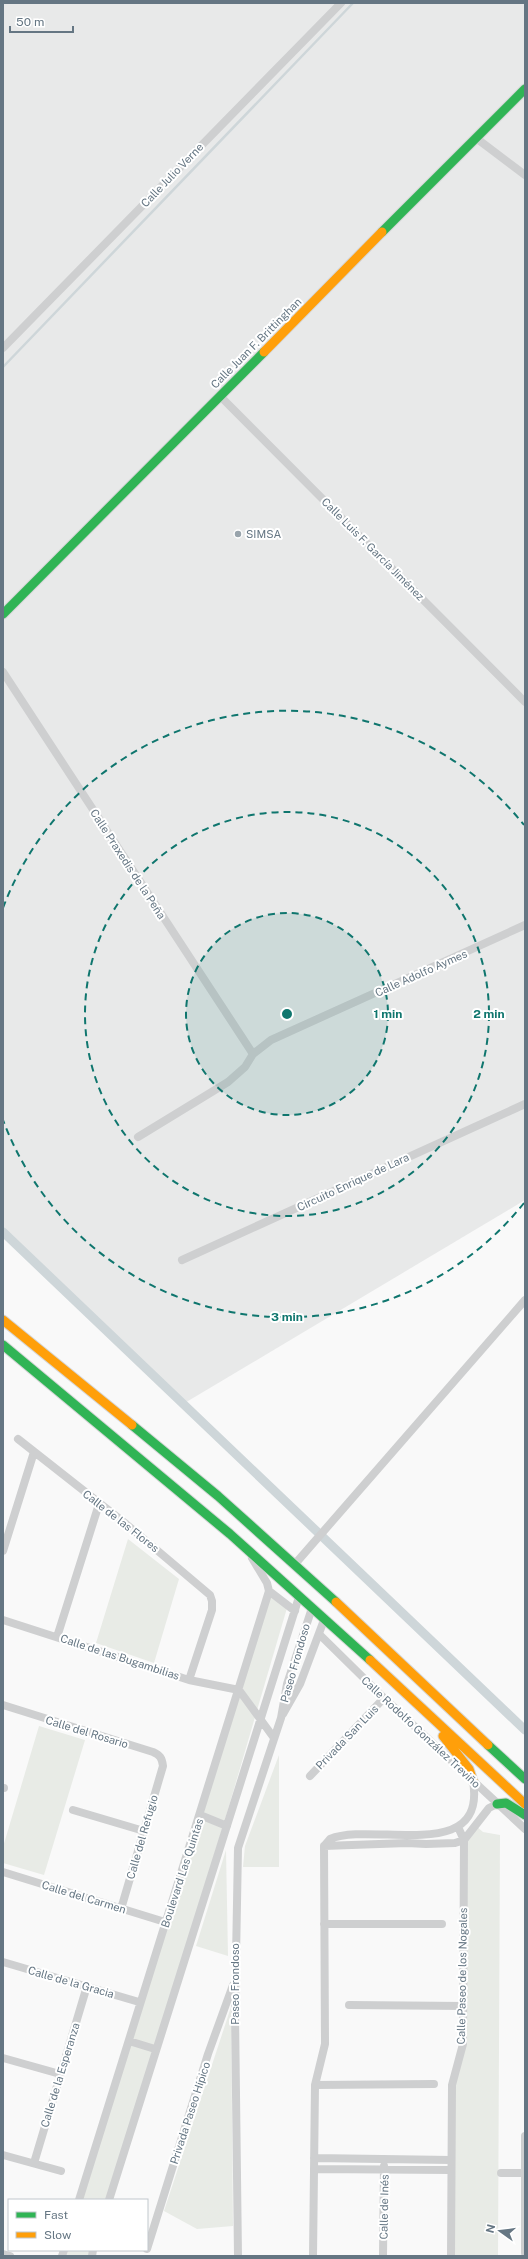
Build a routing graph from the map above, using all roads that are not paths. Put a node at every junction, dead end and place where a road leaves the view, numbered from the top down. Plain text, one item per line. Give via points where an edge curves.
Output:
1 (341, 3) edge
2 (525, 89) edge
3 (476, 138) junction
4 (525, 174) edge
5 (3, 348) edge
6 (220, 396) junction
7 (3, 614) edge
8 (3, 672) edge
9 (525, 702) edge
10 (525, 925) edge
11 (253, 1054) junction
12 (525, 1104) edge
13 (138, 1137) dead end
14 (182, 1260) dead end
15 (525, 1300) edge
16 (3, 1320) edge
17 (5, 1347) edge
18 (18, 1439) dead end
19 (34, 1452) junction
20 (100, 1504) junction
21 (246, 1549) junction
22 (3, 1551) edge
23 (295, 1564) junction
24 (269, 1591) junction
25 (299, 1597) junction
26 (312, 1608) junction
27 (295, 1611) junction
28 (3, 1620) edge
29 (324, 1620) junction
30 (319, 1634) junction
31 (57, 1637) junction
32 (299, 1647) junction
33 (313, 1651) junction
34 (292, 1668) junction
35 (305, 1671) junction
36 (189, 1680) junction
37 (239, 1690) junction
38 (384, 1698) junction
39 (3, 1706) edge
40 (281, 1718) junction
41 (261, 1720) junction
42 (437, 1721) junction
43 (274, 1738) junction
44 (163, 1766) joint
45 (310, 1776) dead end
46 (525, 1779) edge
47 (473, 1781) junction
48 (497, 1804) junction
49 (525, 1804) edge
50 (73, 1810) dead end
51 (525, 1814) edge
52 (200, 1815) junction
53 (227, 1826) junction
54 (458, 1828) junction
55 (525, 1829) edge
56 (144, 1831) junction
57 (464, 1840) junction
58 (324, 1846) junction
59 (3, 1872) edge
60 (121, 1909) junction
61 (165, 1922) junction
62 (324, 1924) junction
63 (442, 1924) dead end
64 (3, 1962) edge
65 (235, 1978) junction
66 (87, 1986) junction
67 (139, 2002) junction
68 (349, 2004) dead end
69 (464, 2006) junction
70 (129, 2041) junction
71 (155, 2049) junction
72 (3, 2058) edge
73 (60, 2074) junction
74 (434, 2084) dead end
75 (315, 2085) junction
76 (525, 2136) edge
77 (3, 2155) edge
78 (314, 2158) junction
79 (384, 2159) junction
80 (451, 2160) junction
81 (34, 2163) junction
82 (314, 2169) junction
83 (384, 2169) junction
84 (451, 2170) junction
85 (61, 2171) dead end
86 (501, 2173) dead end
87 (525, 2173) edge
88 (79, 2199) edge
89 (109, 2199) edge
90 (148, 2246) edge
91 (525, 2253) edge
92 (238, 2256) edge
93 (313, 2256) edge
94 (383, 2256) edge
95 (450, 2256) edge

1 - 5 street, Calle Julio Verne
2 - 3 main road, Calle Juan F. Brittinghan
3 - 4 street
3 - 6 main road, Calle Juan F. Brittinghan
6 - 7 main road, Calle Juan F. Brittinghan
6 - 9 street, Calle Luis F. García Jiménez
8 - 11 street, Calle Praxedis de la Peña
10 - 11 street, Calle Adolfo Aymes via 271,1040
11 - 13 street, Calle Adolfo Aymes via 245,1067 228,1082
12 - 14 street, Circuito Enrique de Lara
15 - 23 street
16 - 23 main road via 218,1496
17 - 21 main road
18 - 19 street, Calle de las Flores
19 - 20 street, Calle de las Flores
19 - 22 street
20 - 31 street
20 - 36 street, Calle de las Flores via 210,1595 212,1610
21 - 24 street via 267,1583
21 - 25 main road
23 - 46 main road
24 - 27 street
24 - 37 street, Boulevard Las Quintas
25 - 26 main road
25 - 27 street
26 - 29 main road
26 - 32 street, Paseo Frondoso
27 - 41 street
28 - 31 street, Calle de las Bugambilias
29 - 30 street, Paseo Frondoso
29 - 42 main road
30 - 33 street, Paseo Frondoso
30 - 38 street, Calle Rodolfo González Treviño
31 - 36 street, Calle de las Bugambilias
32 - 33 street
32 - 34 street, Paseo Frondoso
33 - 35 street, Paseo Frondoso
34 - 35 street
34 - 40 street, Paseo Frondoso
35 - 40 street, Paseo Frondoso via 295,1696
36 - 37 street, Calle de las Bugambilias
37 - 41 street
37 - 52 street, Boulevard Las Quintas
38 - 45 street, Privada San Luis
38 - 47 street, Calle Rodolfo González Treviño
39 - 44 street, Calle del Rosario via 153,1752 159,1755
40 - 43 street, Paseo Frondoso
41 - 43 street
41 - 53 street
42 - 47 main road via 442,1734 469,1769
42 - 49 main road
43 - 65 street, Paseo Frondoso via 238,1848
44 - 56 street, Calle del Refugio
47 - 48 street, Calle Rodolfo González Treviño
47 - 54 street via 475,1800 472,1810
48 - 51 main road via 506,1803
48 - 55 street, Calle Rodolfo González Treviño
48 - 57 street via 489,1808
50 - 56 street
52 - 53 street
52 - 61 street, Boulevard Las Quintas
53 - 71 street
54 - 57 street
54 - 58 street via 440,1833 343,1835 330,1839
56 - 60 street, Calle del Refugio
57 - 58 street via 447,1844
57 - 69 street, Calle Paseo de los Nogales
58 - 62 street
59 - 60 street, Calle del Carmen
60 - 61 street, Calle del Carmen
61 - 67 street, Boulevard Las Quintas
62 - 63 street
62 - 75 street via 325,2044
64 - 66 street, Calle de la Gracia
65 - 90 street, Privada Paseo Hípico via 208,2054
65 - 92 street, Paseo Frondoso
66 - 67 street, Calle de la Gracia
66 - 73 street, Calle de la Esperanza
67 - 70 street, Boulevard Las Quintas
68 - 69 street
69 - 80 street, Calle Paseo de los Nogales via 463,2044 452,2085
70 - 71 street
70 - 88 street, Boulevard Las Quintas
71 - 89 street
72 - 73 street
73 - 81 street, Calle de la Esperanza
74 - 75 street
75 - 78 street
76 - 87 street
77 - 81 street
78 - 79 street
78 - 82 street
79 - 80 street
79 - 83 street, Calle de Inés
80 - 84 street, Calle Paseo de los Nogales
81 - 85 street
82 - 83 street
82 - 93 street
83 - 84 street
83 - 94 street, Calle de Inés
84 - 95 street, Calle Paseo de los Nogales
86 - 87 street
87 - 91 street

